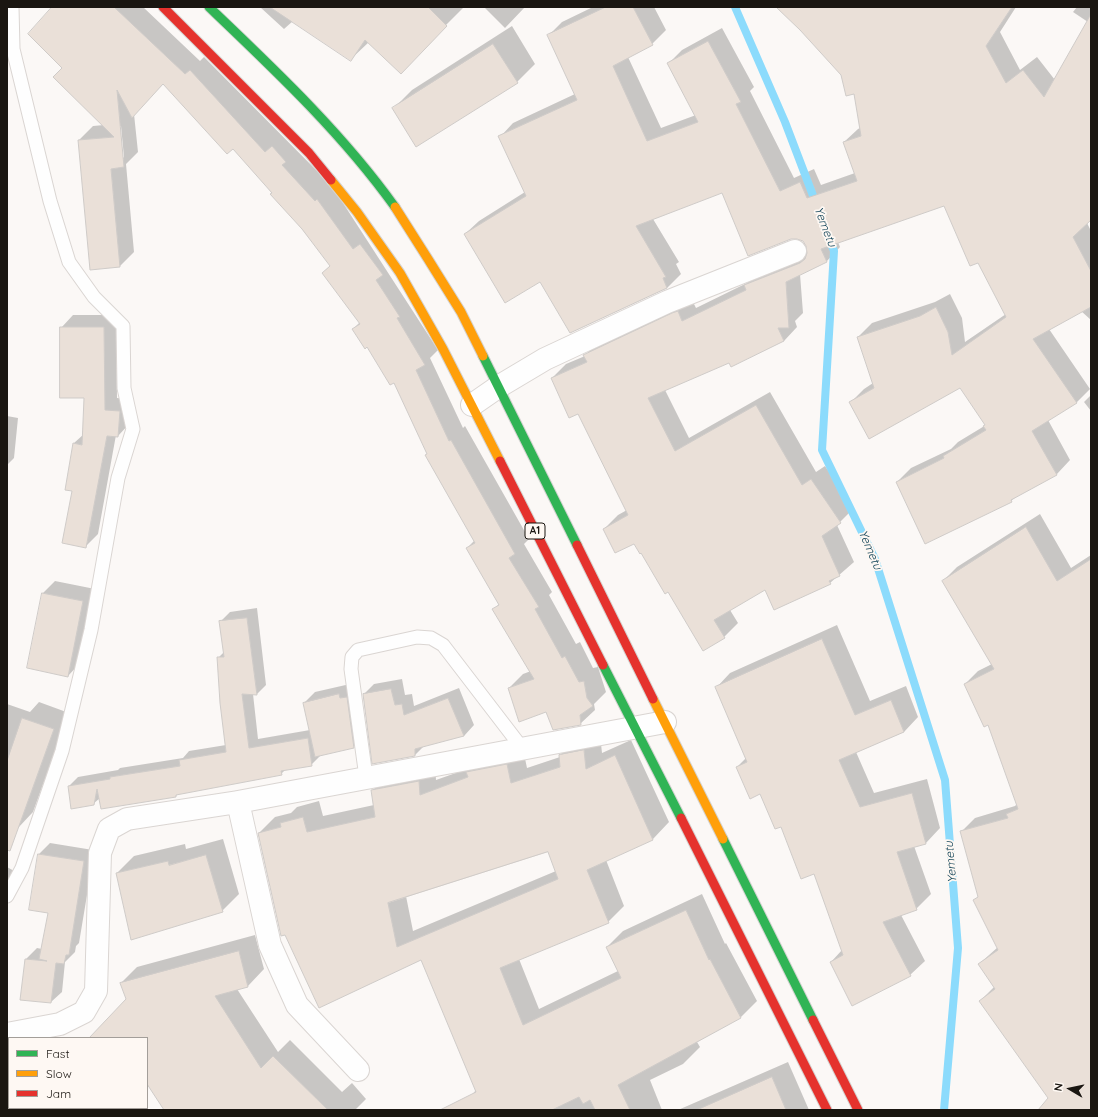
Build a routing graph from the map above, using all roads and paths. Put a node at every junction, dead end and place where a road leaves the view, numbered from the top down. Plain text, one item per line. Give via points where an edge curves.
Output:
1 (12, 7) edge
2 (163, 7) edge
3 (209, 7) edge
4 (795, 251) dead end
5 (498, 387) junction
6 (472, 406) junction
7 (665, 722) junction
8 (635, 727) junction
9 (522, 748) junction
10 (366, 777) junction
11 (238, 802) junction
12 (7, 896) edge
13 (7, 1034) edge
14 (358, 1070) dead end
15 (827, 1110) edge
16 (858, 1110) edge

1 - 12 lane via 13,49 50,201 69,262 94,297 123,326 124,388 133,428 118,478 91,630 62,750 22,868
2 - 6 highway, A1 via 309,153 357,212 400,273
3 - 5 highway via 266,61 369,173 418,241 461,312
4 - 5 street via 667,302 545,359
5 - 6 street
5 - 7 highway
6 - 8 highway, A1
7 - 8 street
7 - 16 highway
8 - 9 street
8 - 15 highway, A1
9 - 10 street
9 - 10 lane via 443,645 431,638 417,637 358,650 352,657 351,668
10 - 11 street
11 - 13 street via 127,819 109,829 100,853 96,991 84,1012 60,1024
11 - 14 street via 270,945 297,1005

